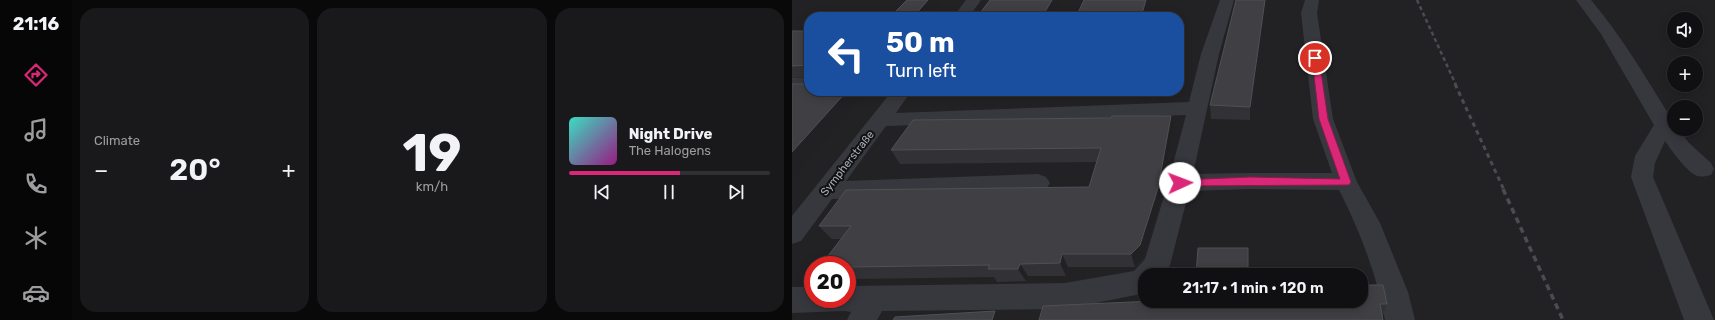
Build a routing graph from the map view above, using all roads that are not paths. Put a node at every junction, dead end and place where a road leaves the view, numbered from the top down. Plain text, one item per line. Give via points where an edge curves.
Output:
1 (974, 0) edge
2 (1227, 0) edge
3 (1312, 0) edge
4 (1583, 0) edge
5 (965, 12) edge
6 (792, 84) edge
7 (804, 84) edge
8 (898, 96) edge
9 (1198, 108) junction
10 (880, 120) junction
11 (1665, 125) junction
12 (1703, 169) dead end
13 (1346, 182) junction
14 (1038, 183) dead end
15 (1180, 183) junction
16 (826, 190) junction
17 (792, 234) edge
18 (1154, 268) edge
19 (1138, 283) edge
20 (792, 300) edge
21 (804, 300) edge
22 (856, 303) edge
23 (868, 309) edge
24 (1400, 320) edge
25 (1699, 320) edge

1 - 5 street
2 - 9 street via 1210,54
3 - 13 street via 1309,13 1324,119
4 - 11 street via 1599,18 1625,57
6 - 7 street
8 - 10 street, Sympherstraße
9 - 10 street
9 - 15 street
10 - 16 street, Sympherstraße
11 - 12 street via 1676,142
11 - 25 street via 1643,160 1642,177
13 - 15 street
13 - 24 street via 1368,223 1394,292
14 - 16 street
15 - 18 street
16 - 17 street, Sympherstraße
19 - 23 street via 1065,296
20 - 21 street
22 - 23 street

